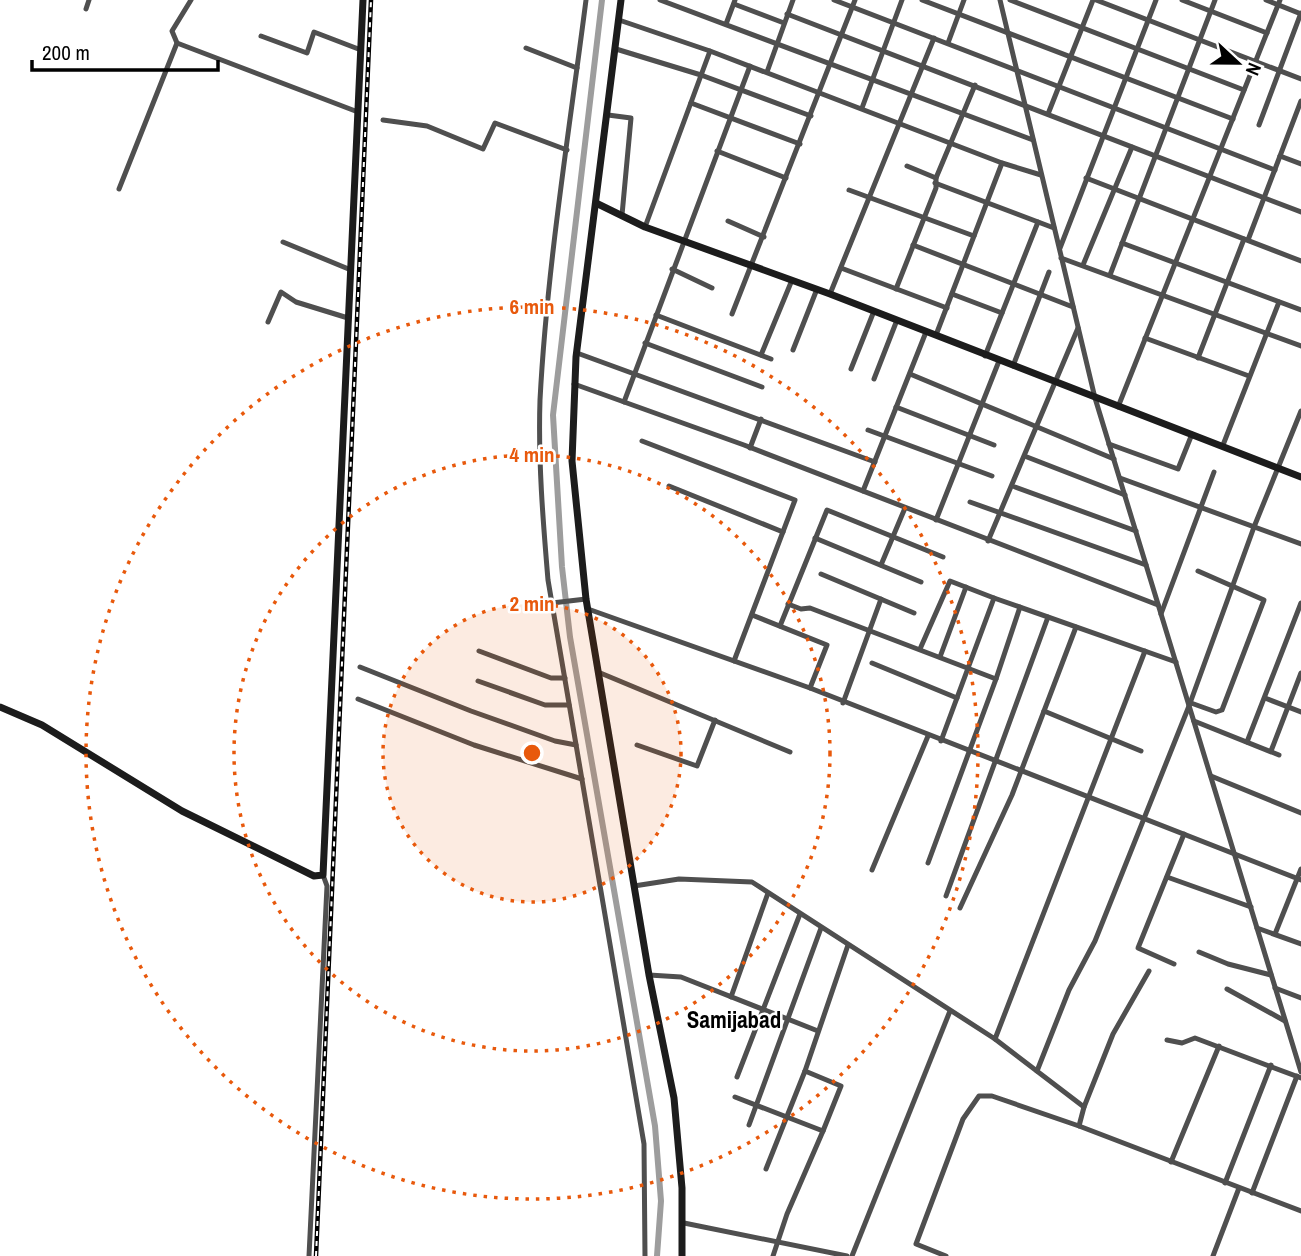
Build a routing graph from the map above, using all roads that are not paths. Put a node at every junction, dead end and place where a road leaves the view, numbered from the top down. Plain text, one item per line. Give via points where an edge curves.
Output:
1 (89, 0) edge
2 (191, 0) edge
3 (363, 0) edge
4 (586, 0) edge
5 (621, 0) edge
6 (660, 0) edge
7 (793, 0) edge
8 (834, 0) edge
9 (902, 0) edge
10 (923, 0) edge
11 (964, 0) edge
12 (1000, 0) edge
13 (1010, 0) edge
14 (1095, 0) edge
15 (1156, 0) edge
16 (1182, 0) edge
17 (1215, 0) edge
18 (1266, 0) edge
19 (734, 2) edge
20 (1279, 2) edge
21 (853, 3) edge
22 (86, 9) dead end
23 (1210, 11) junction
24 (1301, 13) edge
25 (787, 14) junction
26 (959, 14) junction
27 (619, 20) junction
28 (1148, 21) junction
29 (893, 22) junction
30 (784, 23) junction
31 (726, 24) junction
32 (1083, 28) junction
33 (1008, 33) junction
34 (1267, 33) junction
35 (842, 34) junction
36 (261, 36) dead end
37 (934, 38) junction
38 (1198, 40) junction
39 (177, 43) junction
40 (948, 43) junction
41 (777, 44) junction
42 (526, 48) dead end
43 (1137, 48) junction
44 (616, 49) junction
45 (360, 50) junction
46 (883, 50) junction
47 (709, 51) junction
48 (1071, 57) junction
49 (1255, 62) junction
50 (831, 65) junction
51 (923, 65) junction
52 (750, 66) junction
53 (577, 68) junction
54 (1016, 69) junction
55 (1188, 69) junction
56 (1280, 71) junction
57 (767, 72) junction
58 (701, 75) junction
59 (1126, 78) junction
60 (1301, 79) edge
61 (872, 80) junction
62 (975, 85) junction
63 (1060, 86) junction
64 (741, 90) junction
65 (1244, 90) junction
66 (821, 91) junction
67 (909, 95) junction
68 (1177, 97) junction
69 (1301, 101) edge
70 (691, 103) junction
71 (1025, 105) junction
72 (1114, 107) junction
73 (862, 108) junction
74 (358, 112) junction
75 (1048, 114) junction
76 (608, 115) junction
77 (962, 115) junction
78 (811, 116) junction
79 (730, 118) junction
80 (1233, 119) junction
81 (383, 120) dead end
82 (898, 122) junction
83 (1259, 125) dead end
84 (1166, 127) junction
85 (1103, 136) junction
86 (1033, 141) junction
87 (800, 144) junction
88 (950, 144) junction
89 (1132, 147) junction
90 (1221, 149) junction
91 (567, 150) junction
92 (717, 150) junction
93 (1155, 156) junction
94 (1280, 156) junction
95 (1002, 163) junction
96 (1301, 164) edge
97 (908, 166) dead end
98 (1275, 170) junction
99 (1041, 175) junction
100 (1210, 176) junction
101 (786, 178) junction
102 (1086, 178) junction
103 (936, 181) junction
104 (119, 189) dead end
105 (1115, 189) junction
106 (849, 190) dead end
107 (869, 197) junction
108 (1264, 198) junction
109 (1139, 199) junction
110 (987, 203) junction
111 (598, 204) junction
112 (1301, 212) edge
113 (622, 215) junction
114 (924, 217) junction
115 (1193, 219) junction
116 (728, 221) dead end
117 (1038, 222) junction
118 (645, 227) junction
119 (1054, 228) junction
120 (974, 236) junction
121 (764, 237) junction
122 (683, 239) junction
123 (1246, 240) junction
124 (284, 242) dead end
125 (1122, 243) junction
126 (913, 246) junction
127 (1059, 250) junction
128 (1061, 258) junction
129 (1301, 261) edge
130 (1175, 263) junction
131 (752, 265) junction
132 (964, 265) junction
133 (1083, 265) junction
134 (841, 268) junction
135 (672, 269) junction
136 (351, 270) junction
137 (1049, 272) dead end
138 (1110, 275) junction
139 (792, 280) junction
140 (1228, 282) junction
141 (1014, 284) junction
142 (712, 288) dead end
143 (817, 289) junction
144 (896, 289) junction
145 (830, 294) junction
146 (952, 294) junction
147 (1040, 294) junction
148 (1163, 295) junction
149 (1279, 302) junction
150 (1073, 307) junction
151 (947, 308) junction
152 (1301, 310) edge
153 (874, 311) junction
154 (1002, 313) junction
155 (732, 314) dead end
156 (1214, 314) junction
157 (656, 315) junction
158 (348, 318) junction
159 (897, 320) junction
160 (268, 322) dead end
161 (1079, 328) junction
162 (926, 332) junction
163 (1266, 333) junction
164 (936, 335) junction
165 (1145, 338) junction
166 (645, 343) junction
167 (1301, 346) edge
168 (793, 351) dead end
169 (577, 352) junction
170 (761, 355) junction
171 (985, 356) junction
172 (1199, 358) junction
173 (771, 359) dead end
174 (999, 361) junction
175 (1013, 366) junction
176 (851, 369) dead end
177 (635, 372) junction
178 (909, 374) junction
179 (1249, 376) junction
180 (874, 379) dead end
181 (1053, 383) junction
182 (575, 384) junction
183 (762, 387) dead end
184 (1095, 398) junction
185 (624, 402) junction
186 (981, 404) junction
187 (895, 406) junction
188 (1118, 407) junction
189 (1301, 411) edge
190 (761, 419) junction
191 (1035, 426) junction
192 (868, 430) dead end
193 (969, 434) junction
194 (1192, 434) junction
195 (885, 437) junction
196 (642, 441) dead end
197 (1109, 444) junction
198 (994, 445) dead end
199 (1223, 445) junction
200 (750, 447) junction
201 (1027, 457) dead end
202 (1114, 459) junction
203 (875, 462) junction
204 (958, 464) junction
205 (1277, 468) junction
206 (1214, 472) dead end
207 (992, 476) dead end
208 (1301, 477) edge
209 (1120, 478) junction
210 (669, 486) dead end
211 (1015, 487) dead end
212 (863, 491) junction
213 (1125, 495) junction
214 (970, 502) dead end
215 (1200, 507) junction
216 (905, 508) junction
217 (999, 512) junction
218 (936, 520) junction
219 (1254, 527) junction
220 (1136, 531) junction
221 (783, 532) junction
222 (893, 537) junction
223 (815, 538) junction
224 (988, 541) junction
225 (1301, 544) edge
226 (943, 557) dead end
227 (881, 565) junction
228 (1146, 565) junction
229 (1198, 571) dead end
230 (821, 574) dead end
231 (921, 582) dead end
232 (1233, 585) junction
233 (966, 587) junction
234 (994, 598) junction
235 (881, 599) junction
236 (582, 600) junction
237 (554, 603) junction
238 (1301, 603) edge
239 (788, 604) junction
240 (1158, 605) junction
241 (1020, 607) junction
242 (588, 610) junction
243 (914, 613) dead end
244 (1161, 614) junction
245 (752, 615) junction
246 (1048, 617) junction
247 (780, 626) junction
248 (1076, 626) junction
249 (870, 631) junction
250 (920, 649) junction
251 (479, 651) dead end
252 (1145, 651) junction
253 (940, 657) junction
254 (734, 662) junction
255 (1176, 662) junction
256 (872, 663) dead end
257 (360, 667) dead end
258 (968, 668) junction
259 (598, 672) junction
260 (1301, 673) edge
261 (565, 678) junction
262 (996, 679) junction
263 (478, 681) dead end
264 (810, 688) junction
265 (957, 698) junction
266 (1265, 698) junction
267 (358, 699) dead end
268 (843, 703) junction
269 (1190, 704) junction
270 (569, 705) junction
271 (0, 707) edge
272 (1288, 707) junction
273 (1044, 711) junction
274 (1301, 712) edge
275 (715, 720) junction
276 (1194, 721) junction
277 (928, 736) junction
278 (1111, 739) junction
279 (941, 741) junction
280 (1247, 742) junction
281 (576, 745) junction
282 (637, 746) dead end
283 (1141, 751) dead end
284 (1271, 751) junction
285 (790, 752) dead end
286 (969, 752) junction
287 (1279, 755) dead end
288 (995, 762) junction
289 (1021, 772) junction
290 (1211, 776) junction
291 (582, 779) junction
292 (1088, 797) junction
293 (1301, 813) edge
294 (1143, 819) junction
295 (1184, 834) junction
296 (1234, 854) junction
297 (928, 863) dead end
298 (1301, 869) edge
299 (872, 870) dead end
300 (323, 875) junction
301 (1167, 877) junction
302 (1299, 879) edge
303 (634, 886) junction
304 (768, 893) junction
305 (946, 896) dead end
306 (1251, 907) junction
307 (960, 908) dead end
308 (800, 915) junction
309 (821, 928) junction
310 (1257, 928) junction
311 (1275, 934) junction
312 (1301, 944) edge
313 (848, 945) junction
314 (1199, 951) dead end
315 (1174, 964) dead end
316 (1149, 971) dead end
317 (649, 975) junction
318 (1271, 975) junction
319 (1275, 988) junction
320 (1227, 989) dead end
321 (731, 997) junction
322 (1301, 998) edge
323 (762, 1011) junction
324 (950, 1011) junction
325 (788, 1020) junction
326 (1285, 1021) junction
327 (818, 1031) junction
328 (995, 1040) junction
329 (1167, 1040) dead end
330 (1219, 1046) junction
331 (1270, 1065) junction
332 (805, 1071) junction
333 (1037, 1071) junction
334 (1299, 1075) edge
335 (737, 1077) dead end
336 (735, 1097) dead end
337 (757, 1103) junction
338 (1084, 1107) junction
339 (787, 1115) junction
340 (749, 1125) dead end
341 (1079, 1126) junction
342 (823, 1131) junction
343 (1171, 1162) junction
344 (766, 1169) dead end
345 (1225, 1183) junction
346 (1239, 1188) junction
347 (1252, 1193) junction
348 (1301, 1211) edge
349 (684, 1223) junction
350 (779, 1240) junction
351 (309, 1256) edge
352 (645, 1256) edge
353 (682, 1256) edge
354 (773, 1256) edge
355 (850, 1256) edge
356 (946, 1256) edge
357 (1213, 1256) edge

1 - 22 street
2 - 39 street via 172,31
3 - 45 street
4 - 53 street
5 - 27 street
6 - 31 street
7 - 25 street
8 - 21 street
9 - 29 street
10 - 26 street
11 - 26 street
12 - 33 street
13 - 32 street
14 - 28 street
14 - 32 street
15 - 28 street
16 - 23 street
17 - 23 street
18 - 20 street
19 - 30 street
19 - 31 street
20 - 24 street
20 - 34 street
21 - 29 street
21 - 35 street
23 - 34 street
23 - 38 street
24 - 56 street
25 - 30 street
25 - 35 street
26 - 33 street
26 - 40 street
27 - 44 street
27 - 47 street
28 - 38 street
28 - 43 street
29 - 37 street
29 - 46 street
30 - 41 street
31 - 41 street
32 - 43 street
32 - 48 street
33 - 48 street
33 - 54 street
34 - 49 street
35 - 46 street
35 - 50 street
36 - 45 street via 307,53 314,32
37 - 40 street
37 - 51 street
38 - 49 street
38 - 55 street
39 - 74 street
39 - 104 street
40 - 54 street
41 - 50 street
41 - 57 street
42 - 53 street
43 - 55 street
43 - 59 street
44 - 58 street
44 - 76 street
45 - 74 street
46 - 51 street
46 - 61 street
47 - 52 street
47 - 58 street
48 - 59 street
48 - 63 street
49 - 56 street
49 - 65 street
50 - 61 street
50 - 66 street
51 - 62 street
51 - 67 street
52 - 57 street
52 - 64 street
53 - 91 street
54 - 63 street
54 - 71 street
55 - 65 street
55 - 68 street
56 - 60 street
56 - 83 street
57 - 66 street
58 - 64 street
58 - 70 street
59 - 68 street
59 - 72 street
61 - 67 street
61 - 73 street
62 - 71 street
62 - 77 street
63 - 72 street
63 - 75 street
64 - 78 street
64 - 79 street
65 - 80 street
66 - 73 street
66 - 78 street
67 - 77 street
67 - 82 street
68 - 80 street
68 - 84 street
69 - 94 street
70 - 79 street
70 - 118 street
71 - 75 street
71 - 86 street
72 - 84 street
72 - 85 street
73 - 82 street
74 - 136 street
75 - 85 street
76 - 111 street
76 - 113 street via 631,118
77 - 86 street
77 - 88 street
78 - 87 street
79 - 87 street
79 - 92 street
80 - 90 street
81 - 91 street via 427,125 483,149 495,123
82 - 88 street
82 - 107 street
84 - 90 street
84 - 93 street
85 - 89 street
85 - 102 street
86 - 99 street
87 - 101 street
88 - 95 street
88 - 103 street
89 - 93 street
89 - 105 street
90 - 98 street
90 - 100 street
91 - 237 street via 540,402 542,513
92 - 101 street
92 - 122 street
93 - 100 street
93 - 109 street
94 - 96 street
94 - 98 street
95 - 99 street
95 - 110 street
97 - 103 street
98 - 108 street
99 - 119 street
100 - 108 street
100 - 115 street
101 - 121 street
102 - 105 street
102 - 127 street
103 - 110 street
103 - 114 street
105 - 109 street
105 - 133 street
106 - 107 street
107 - 114 street
107 - 134 street
108 - 112 street
108 - 123 street
109 - 115 street
109 - 125 street
110 - 117 street
110 - 120 street
111 - 113 street
111 - 169 street
113 - 118 street
114 - 120 street
114 - 126 street
115 - 123 street
115 - 130 street
116 - 121 street
117 - 119 street
117 - 141 street
118 - 122 street
119 - 127 street
120 - 132 street
121 - 131 street
122 - 131 street
122 - 135 street
123 - 129 street
123 - 140 street
124 - 136 street
125 - 130 street
125 - 138 street
126 - 132 street
126 - 144 street
127 - 128 street
128 - 133 street
128 - 150 street
130 - 140 street
130 - 148 street
131 - 139 street
131 - 155 street
132 - 141 street
132 - 146 street
133 - 138 street
134 - 144 street
134 - 145 street
135 - 142 street
135 - 157 street
136 - 158 street
137 - 147 street
138 - 148 street
139 - 143 street
139 - 170 street
140 - 149 street
140 - 156 street
141 - 147 street
141 - 154 street
143 - 145 street
143 - 168 street
144 - 151 street
145 - 153 street
146 - 151 street
146 - 154 street
147 - 150 street
147 - 175 street
148 - 156 street
148 - 165 street
149 - 152 street
149 - 163 street
150 - 161 street
151 - 164 street
153 - 159 street
153 - 176 street
154 - 171 street
156 - 163 street
156 - 172 street
157 - 166 street
157 - 170 street
158 - 160 street via 296,302 281,292
158 - 300 street
159 - 162 street
159 - 180 street
161 - 181 street
161 - 184 street
162 - 164 street
162 - 178 street
163 - 167 street
163 - 179 street
164 - 171 street
165 - 172 street
165 - 188 street
166 - 177 street
166 - 183 street
169 - 177 street
169 - 182 street
170 - 173 street
171 - 174 street
172 - 179 street
174 - 175 street
174 - 186 street
175 - 181 street
177 - 185 street
177 - 190 street
178 - 186 street
178 - 187 street
179 - 199 street
181 - 184 street
181 - 191 street
182 - 185 street
182 - 236 street via 572,461
184 - 188 street
184 - 197 street
185 - 200 street
186 - 191 street
186 - 193 street
187 - 193 street
187 - 195 street
188 - 194 street
189 - 205 street
190 - 200 street
190 - 203 street
191 - 202 street
191 - 217 street
192 - 195 street
193 - 198 street
193 - 204 street
194 - 197 street via 1178,469
194 - 199 street
195 - 203 street
195 - 204 street
196 - 221 street via 795,500
197 - 202 street
199 - 205 street
200 - 212 street
201 - 213 street
202 - 209 street
203 - 212 street
204 - 207 street
204 - 218 street
205 - 208 street
205 - 219 street
206 - 215 street
209 - 213 street
209 - 215 street
210 - 221 street
211 - 220 street
212 - 216 street
213 - 220 street
214 - 217 street
215 - 219 street
215 - 244 street
216 - 218 street
216 - 222 street
217 - 224 street
217 - 228 street
218 - 224 street
219 - 225 street
219 - 232 street
220 - 228 street
221 - 245 street
222 - 223 street via 827,510
222 - 226 street
222 - 227 street
223 - 227 street
223 - 239 street
224 - 240 street
227 - 231 street
228 - 240 street
229 - 232 street
230 - 235 street
232 - 269 street
232 - 269 street via 1262,598 1263,605 1222,710
233 - 234 street
233 - 250 street via 950,581
233 - 253 street
234 - 241 street
234 - 258 street
235 - 243 street
235 - 249 street
236 - 237 street
236 - 242 street
237 - 261 street
238 - 266 street
239 - 247 street
239 - 249 street
240 - 244 street
241 - 246 street
241 - 262 street
242 - 254 street
242 - 259 street
244 - 255 street
245 - 247 street
245 - 254 street
246 - 248 street
246 - 288 street
247 - 264 street via 827,645
248 - 252 street
248 - 273 street
249 - 250 street
249 - 268 street
250 - 253 street
251 - 261 street via 551,678
252 - 255 street
252 - 278 street
253 - 258 street
254 - 264 street
255 - 269 street
256 - 265 street
257 - 281 street via 507,724
258 - 262 street
258 - 265 street
259 - 275 street
259 - 303 street
260 - 272 street
261 - 270 street
262 - 286 street
263 - 270 street via 545,705
264 - 268 street
265 - 279 street
266 - 272 street
266 - 280 street
267 - 291 street via 474,745
268 - 277 street
269 - 276 street
269 - 294 street
270 - 281 street
271 - 300 street via 42,725 181,811 314,876
272 - 274 street
272 - 284 street
273 - 278 street
273 - 289 street
275 - 282 street via 696,766
275 - 285 street
276 - 280 street
276 - 290 street
277 - 279 street
277 - 299 street
278 - 283 street
278 - 292 street
279 - 286 street
280 - 284 street
281 - 291 street
284 - 287 street
286 - 288 street
286 - 297 street
288 - 289 street
288 - 305 street
289 - 292 street
289 - 307 street
290 - 293 street
290 - 296 street
291 - 352 street via 644,1144
292 - 294 street
292 - 328 street
294 - 295 street
294 - 333 street via 1096,941 1069,990
295 - 296 street
295 - 301 street
296 - 302 street
296 - 306 street
298 - 302 street
300 - 351 street via 327,886
301 - 306 street
301 - 315 street via 1138,948
302 - 311 street
303 - 304 street via 679,879 752,882
303 - 317 street
304 - 308 street
304 - 321 street
306 - 310 street
308 - 309 street
308 - 323 street
309 - 313 street
309 - 325 street
310 - 311 street
310 - 318 street
311 - 312 street
313 - 324 street
313 - 327 street
314 - 318 street
316 - 338 street via 1113,1034
317 - 321 street via 681,977
317 - 349 street via 675,1110
318 - 319 street
319 - 322 street
319 - 326 street
320 - 326 street
321 - 323 street
323 - 325 street
323 - 335 street
324 - 328 street
324 - 355 street
325 - 327 street
325 - 337 street
326 - 334 street
327 - 332 street
328 - 333 street
329 - 330 street via 1182,1043 1195,1038
330 - 331 street
330 - 343 street
331 - 334 street
331 - 345 street
332 - 339 street
332 - 342 street via 841,1086
333 - 338 street
334 - 347 street
336 - 337 street
337 - 339 street
337 - 340 street
338 - 341 street
339 - 342 street
339 - 344 street
341 - 343 street
341 - 356 street via 992,1096 979,1096 963,1119 916,1244
342 - 350 street
343 - 345 street
345 - 346 street
346 - 347 street
346 - 357 street
347 - 348 street
349 - 350 street
349 - 353 street
350 - 354 street
350 - 355 street

